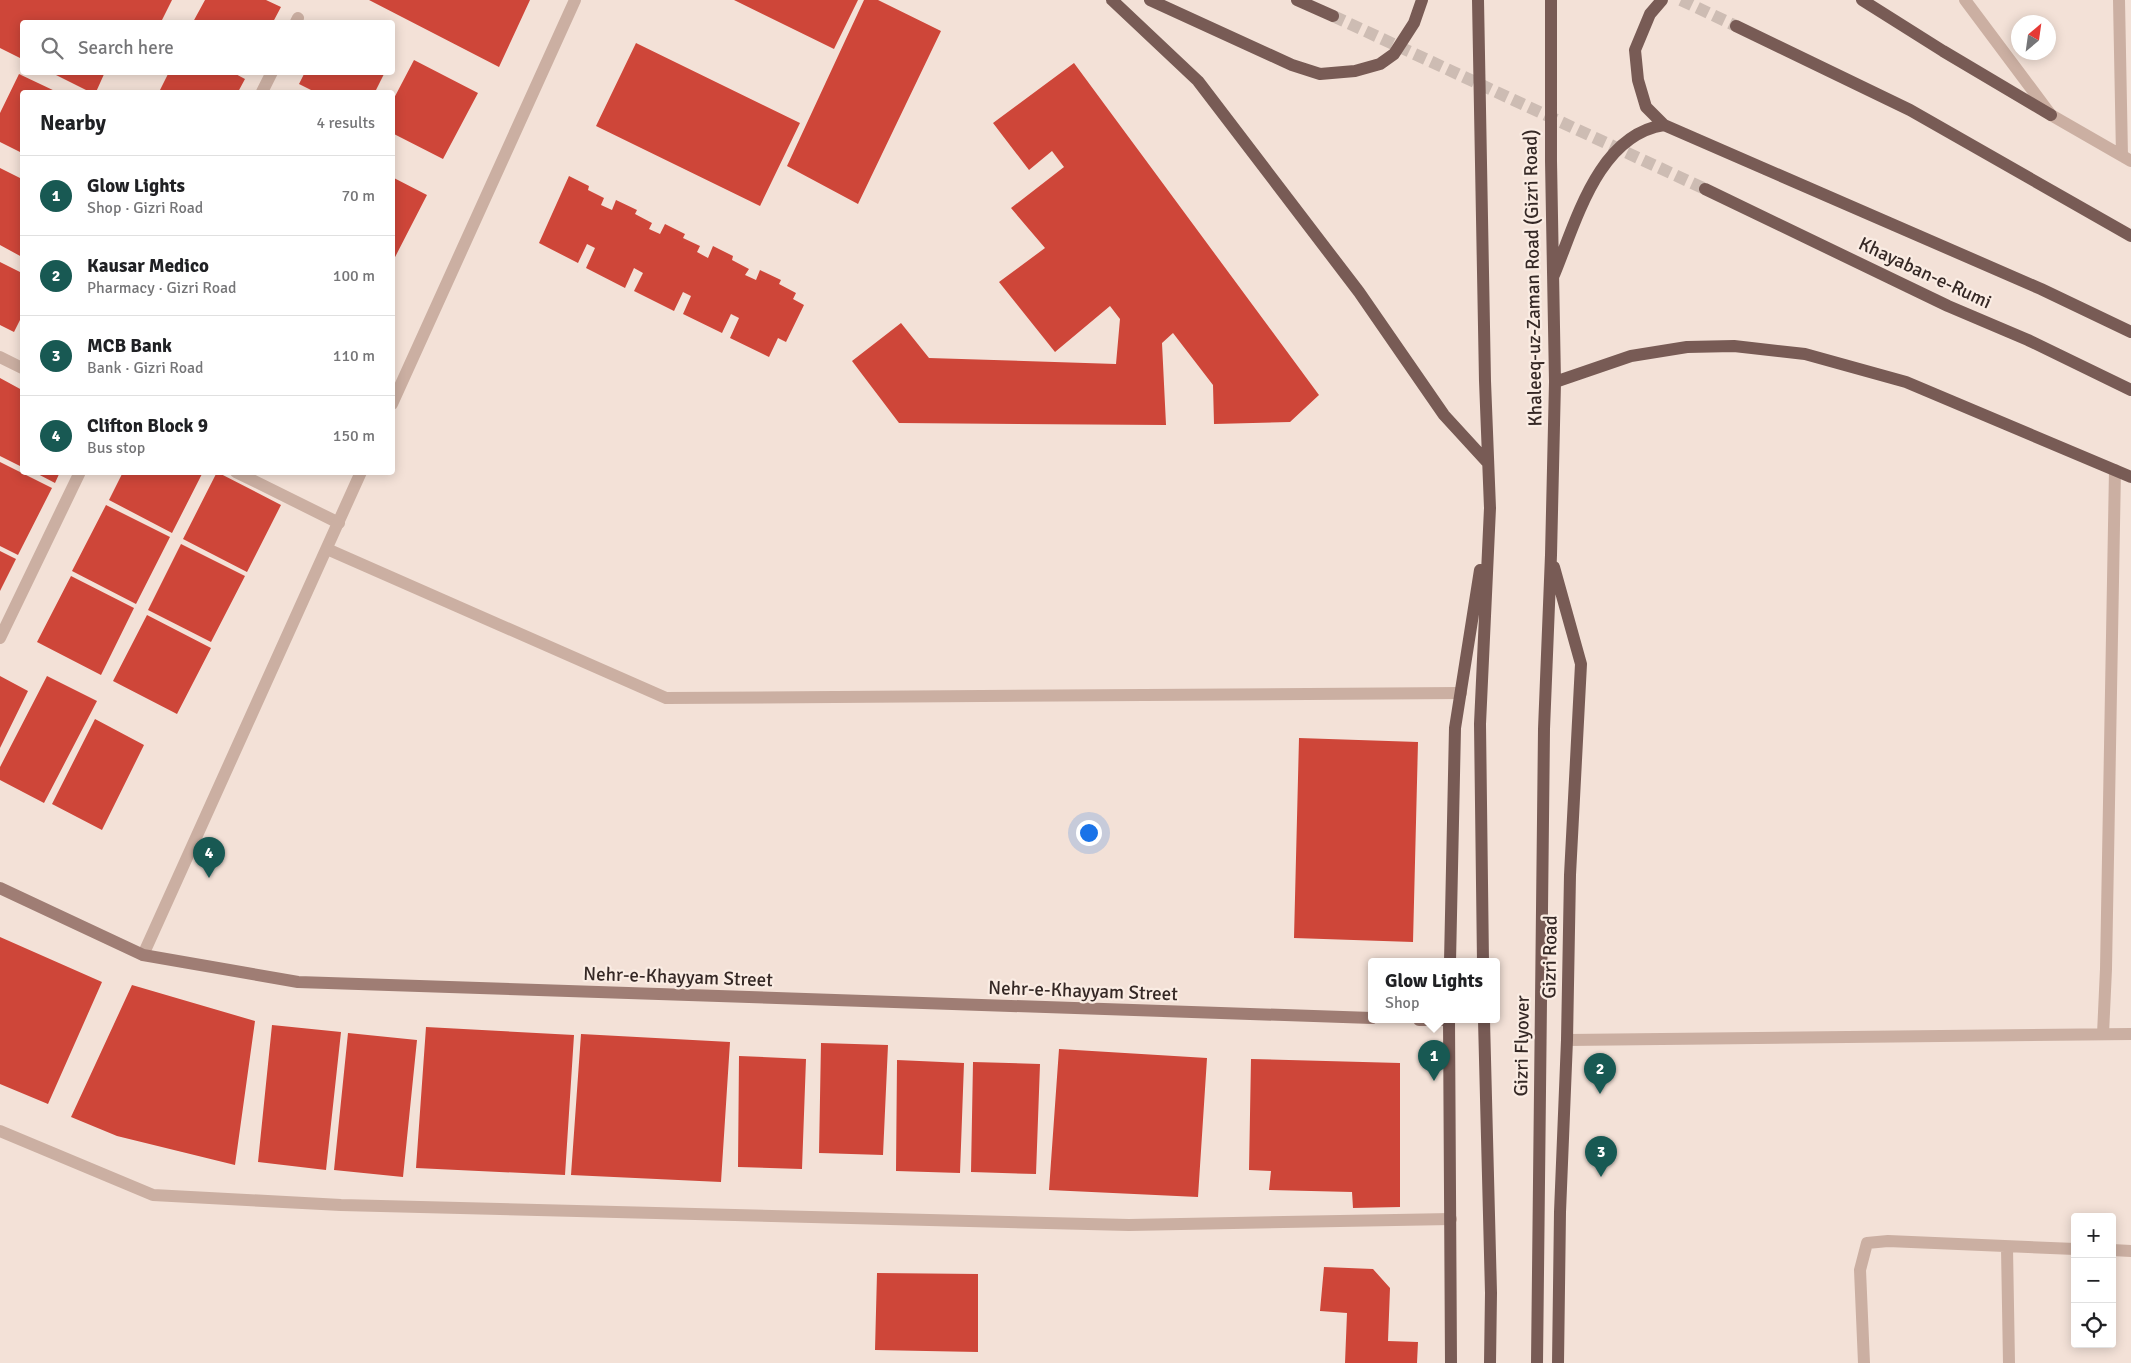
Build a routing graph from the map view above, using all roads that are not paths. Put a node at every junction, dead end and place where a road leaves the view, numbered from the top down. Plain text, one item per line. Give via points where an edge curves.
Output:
1 (575, 0) edge
2 (1112, 0) edge
3 (1150, 0) edge
4 (1297, 0) edge
5 (1422, 0) edge
6 (1478, 0) edge
7 (1551, 0) edge
8 (1662, 0) edge
9 (1862, 0) edge
10 (1965, 0) edge
11 (2119, 0) edge
12 (1332, 16) tunnel mouth
13 (1736, 26) tunnel mouth
14 (270, 75) edge
15 (263, 90) edge
16 (2051, 115) junction
17 (1664, 125) junction
18 (2127, 159) edge
19 (1705, 189) tunnel mouth
20 (2131, 236) edge
21 (1552, 280) junction
22 (2131, 332) edge
23 (0, 357) edge
24 (20, 367) edge
25 (1555, 382) junction
26 (2131, 390) edge
27 (395, 397) edge
28 (1488, 463) junction
29 (2115, 470) junction
30 (79, 475) edge
31 (242, 475) edge
32 (361, 475) edge
33 (2131, 477) edge
34 (1490, 508) junction
35 (339, 523) junction
36 (327, 549) junction
37 (1551, 555) junction
38 (0, 638) edge
39 (1461, 693) junction
40 (1544, 729) joint
41 (0, 888) edge
42 (143, 955) junction
43 (1450, 958) edge
44 (1483, 958) edge
45 (1368, 1018) edge
46 (1449, 1023) edge
47 (1484, 1023) edge
48 (2103, 1034) junction
49 (2131, 1034) edge
50 (1567, 1040) junction
51 (0, 1131) edge
52 (1452, 1219) junction
53 (2007, 1248) junction
54 (2071, 1249) edge
55 (2116, 1250) edge
56 (2131, 1251) edge
57 (1451, 1363) edge
58 (1490, 1363) edge
59 (1537, 1363) edge
60 (1558, 1363) edge
61 (1864, 1363) edge
62 (2010, 1363) edge

1 - 27 street
2 - 28 main road via 1198,80 1359,292 1444,415
3 - 5 main road via 1292,65 1320,74 1356,71 1380,64 1394,54 1414,23
4 - 12 main road
6 - 28 main road
7 - 21 main road, Khaleeq-uz-Zaman Road (Gizri Road)
8 - 17 main road via 1650,14 1635,50 1638,80 1646,107
9 - 16 main road
10 - 16 street
11 - 18 street
13 - 20 main road via 1910,110
14 - 15 street
16 - 18 street
17 - 21 main road via 1648,129 1627,141 1604,163 1592,183
17 - 22 main road via 2032,285
19 - 26 main road, Khayaban-e-Rumi
21 - 25 main road, Khaleeq-uz-Zaman Road (Gizri Road)
23 - 24 street
25 - 29 main road via 1631,356 1687,347 1734,346 1804,354 1906,382
25 - 37 main road, Khaleeq-uz-Zaman Road (Gizri Road)
28 - 34 main road
29 - 33 main road
29 - 48 street
30 - 38 street
31 - 35 street
32 - 35 street
34 - 39 main road
34 - 44 main road via 1480,724
35 - 36 street
36 - 39 street via 666,698
36 - 42 street
37 - 40 main road, Khaleeq-uz-Zaman Road (Gizri Road)
37 - 50 main road, Gizri Road via 1580,664 1570,875
39 - 43 main road via 1455,737
40 - 59 main road, Gizri Flyover
41 - 42 street, Nehr-e-Khayyam Street
42 - 45 street, Nehr-e-Khayyam Street via 298,982
46 - 52 main road
47 - 58 main road, Gizri Flyover
48 - 49 street
48 - 50 street
50 - 60 main road, Gizri Road
51 - 52 street via 153,1195 163,1196 341,1205 1130,1225
52 - 57 main road
53 - 54 street
53 - 61 street via 1888,1240 1867,1243 1860,1270
53 - 62 street
55 - 56 street

